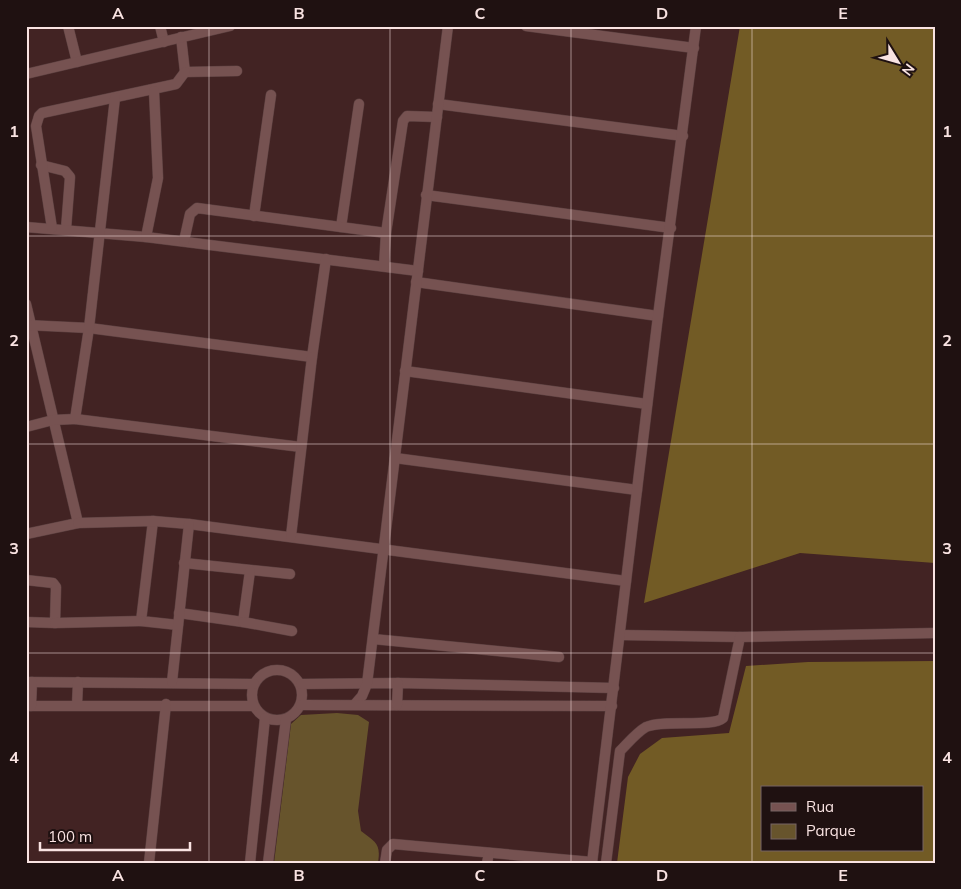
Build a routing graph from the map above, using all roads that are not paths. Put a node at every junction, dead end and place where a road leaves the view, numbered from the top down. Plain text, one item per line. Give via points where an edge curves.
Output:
1 (68, 26) edge
2 (160, 26) edge
3 (230, 26) edge
4 (448, 26) edge
5 (526, 26) edge
6 (696, 26) edge
7 (181, 37) junction
8 (164, 42) junction
9 (694, 48) junction
10 (77, 62) junction
11 (237, 71) dead end
12 (185, 72) junction
13 (26, 74) edge
14 (154, 91) junction
15 (271, 95) dead end
16 (115, 98) junction
17 (359, 104) dead end
18 (438, 104) junction
19 (437, 117) junction
20 (683, 136) junction
21 (41, 166) junction
22 (426, 195) junction
23 (254, 216) junction
24 (26, 227) edge
25 (341, 227) junction
26 (52, 228) junction
27 (671, 228) junction
28 (66, 229) junction
29 (99, 234) junction
30 (386, 234) junction
31 (146, 237) junction
32 (184, 241) junction
33 (326, 259) junction
34 (384, 266) junction
35 (418, 271) junction
36 (416, 282) junction
37 (26, 304) edge
38 (658, 316) junction
39 (28, 325) edge
40 (89, 328) junction
41 (312, 357) junction
42 (405, 371) junction
43 (647, 404) junction
44 (76, 419) junction
45 (53, 420) junction
46 (26, 427) edge
47 (301, 447) junction
48 (395, 458) junction
49 (637, 490) junction
50 (153, 521) junction
51 (78, 523) junction
52 (189, 524) junction
53 (26, 534) edge
54 (291, 536) junction
55 (384, 549) junction
56 (184, 563) junction
57 (250, 571) junction
58 (290, 574) dead end
59 (26, 580) edge
60 (626, 581) junction
61 (179, 613) junction
62 (141, 621) junction
63 (26, 622) edge
64 (243, 622) junction
65 (55, 623) junction
66 (178, 625) junction
67 (292, 631) dead end
68 (935, 633) edge
69 (620, 635) junction
70 (740, 637) junction
71 (373, 639) junction
72 (559, 657) dead end
73 (29, 682) edge
74 (78, 682) junction
75 (172, 682) junction
76 (254, 684) junction
77 (301, 684) junction
78 (367, 684) junction
79 (398, 684) junction
80 (614, 688) junction
81 (166, 704) junction
82 (355, 704) junction
83 (77, 705) junction
84 (301, 705) junction
85 (397, 705) junction
86 (29, 706) edge
87 (254, 706) junction
88 (612, 706) junction
89 (265, 718) junction
90 (286, 719) junction
91 (488, 858) edge
92 (592, 862) edge
93 (149, 863) edge
94 (250, 863) edge
95 (268, 863) edge
96 (385, 863) edge
97 (606, 863) edge

1 - 10 street
2 - 8 street
3 - 7 street
4 - 18 street
5 - 9 street
6 - 9 street
7 - 8 street
7 - 12 street
8 - 10 street
9 - 20 street
10 - 13 street
11 - 12 street
12 - 14 street via 176,84
14 - 16 street
14 - 31 street via 158,178
15 - 23 street
16 - 21 street via 42,113 36,126
16 - 29 street
17 - 25 street
18 - 19 street
18 - 20 street
19 - 22 street
19 - 30 street via 404,118
20 - 27 street
21 - 26 street
21 - 28 street via 66,171 70,176
22 - 27 street
22 - 35 street
23 - 25 street
23 - 32 street via 194,209
24 - 26 street
25 - 30 street
26 - 28 street
27 - 38 street
28 - 29 street
29 - 31 street
29 - 40 street
30 - 34 street
31 - 32 street
32 - 33 street
33 - 34 street
33 - 41 street
34 - 35 street
35 - 36 street
36 - 38 street
36 - 42 street
37 - 39 street
38 - 43 street
39 - 40 street
39 - 45 street
40 - 41 street
40 - 44 street
41 - 47 street
42 - 43 street
42 - 48 street
43 - 49 street
44 - 45 street
44 - 47 street
45 - 46 street
45 - 51 street
47 - 54 street
48 - 49 street
48 - 55 street
49 - 60 street
50 - 51 street
50 - 52 street
50 - 62 street
51 - 53 street
52 - 54 street
52 - 56 street
54 - 55 street
55 - 60 street
55 - 71 street
56 - 57 street
56 - 61 street
57 - 58 street
57 - 64 street
59 - 65 street via 55,585
60 - 69 street
61 - 64 street
61 - 66 street
62 - 65 street
62 - 66 street
63 - 65 street
64 - 67 street
66 - 75 street
68 - 70 street
69 - 70 street
69 - 80 street
70 - 97 street via 723,718 717,723 686,722 646,728 620,751
71 - 72 street
71 - 78 street
73 - 74 street
73 - 86 street
74 - 75 street
74 - 83 street
75 - 76 street
76 - 77 street via 264,673 278,669 292,673
76 - 87 street
77 - 78 street
77 - 84 street
78 - 79 street
78 - 82 street
79 - 80 street
79 - 85 street
80 - 88 street
81 - 83 street
81 - 87 street
81 - 93 street
82 - 84 street
82 - 85 street
83 - 86 street
84 - 90 street
85 - 88 street
87 - 89 street
88 - 92 street
89 - 90 street
89 - 94 street
90 - 95 street
91 - 92 street
91 - 96 street via 393,844 386,850

